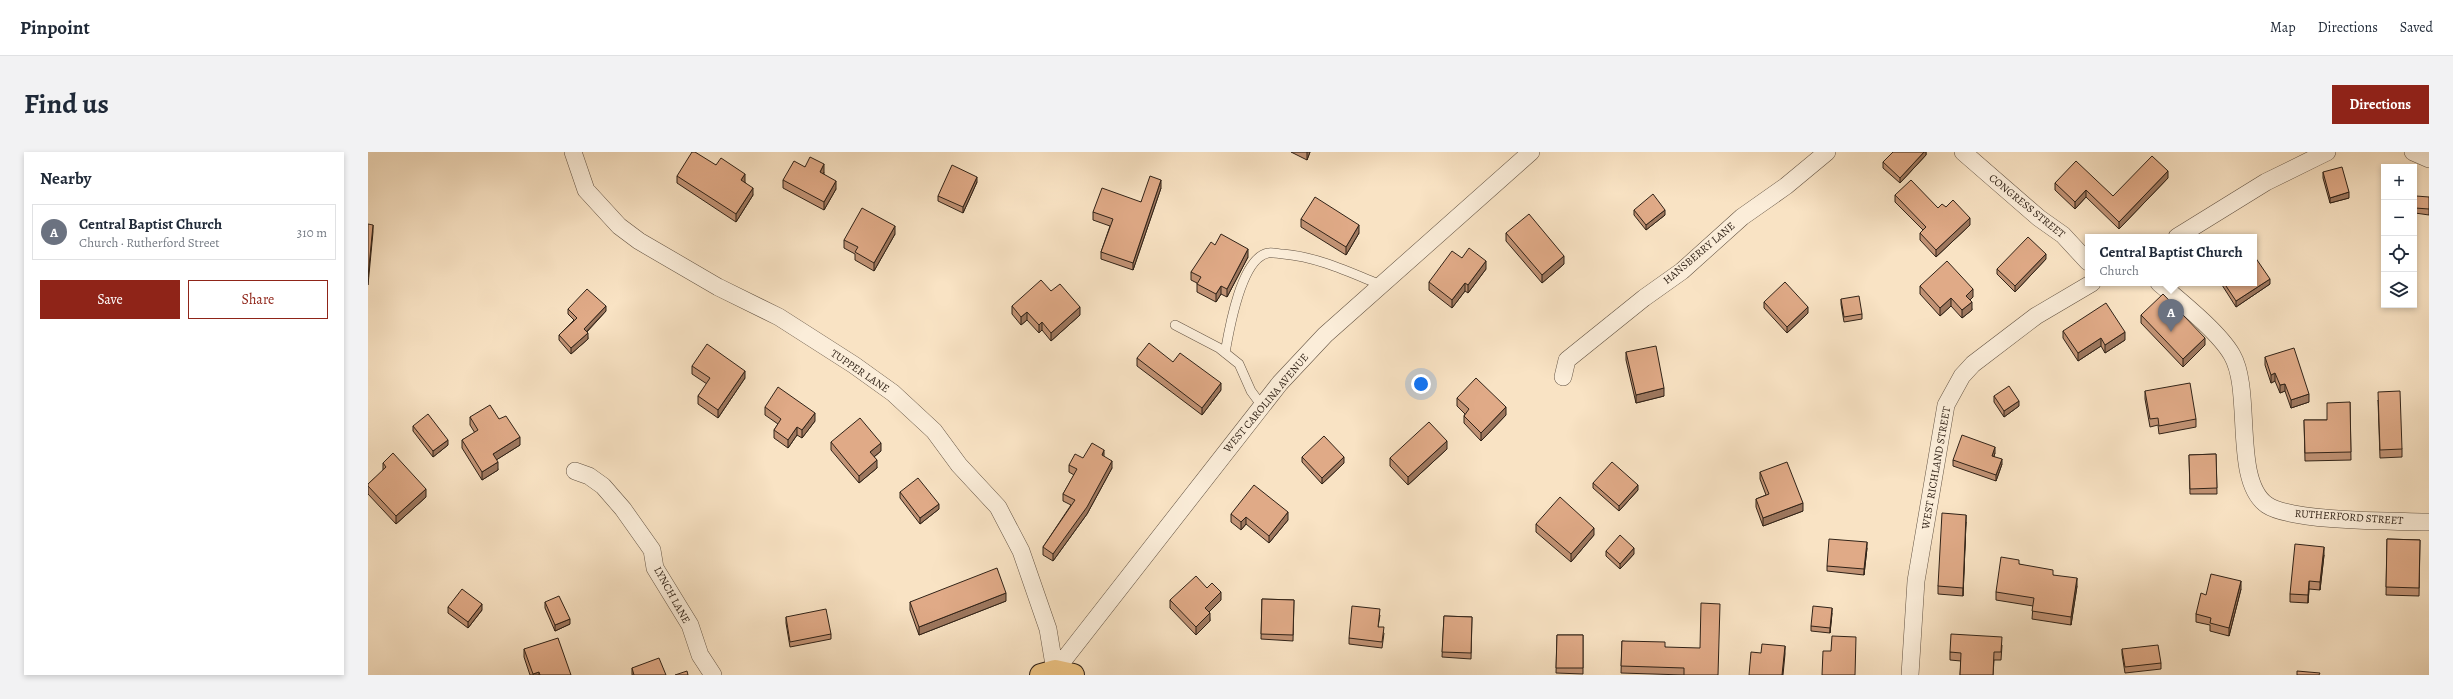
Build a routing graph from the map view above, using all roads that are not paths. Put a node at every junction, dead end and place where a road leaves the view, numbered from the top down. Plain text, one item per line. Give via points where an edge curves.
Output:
1 (573, 152) edge
2 (1531, 152) edge
3 (1827, 152) edge
4 (1963, 152) edge
5 (2327, 152) edge
6 (2413, 152) edge
7 (2429, 158) edge
8 (2182, 234) edge
9 (2085, 259) edge
10 (1381, 285) junction
11 (2087, 286) edge
12 (2162, 286) edge
13 (1175, 325) dead end
14 (1225, 353) junction
15 (1563, 377) dead end
16 (1262, 406) junction
17 (575, 471) dead end
18 (2429, 522) edge
19 (1055, 674) edge
20 (713, 675) edge
21 (1910, 675) edge

1 - 19 street, TUPPER LANE via 586,190 619,226 639,242 779,318 836,353 893,393 929,426 1001,513 1021,552 1048,629
2 - 10 street, WEST CAROLINA AVENUE
3 - 15 street, HANSBERRY LANE via 1742,217 1682,271 1567,360
4 - 9 street, CONGRESS STREET via 2039,218 2063,235
5 - 8 street via 2266,182
6 - 7 street
10 - 14 lane via 1331,265 1297,256 1268,253 1260,257 1251,268 1233,311
10 - 16 street, WEST CAROLINA AVENUE via 1326,335
11 - 21 street, WEST RICHLAND STREET via 2036,316 1973,364 1962,376 1946,405 1916,581 1916,618
12 - 18 street, RUTHERFORD STREET via 2213,332 2232,354 2241,375 2247,466 2255,489 2266,505 2285,513 2364,520
13 - 14 lane
14 - 16 lane via 1239,364 1251,391
16 - 19 street, WEST CAROLINA AVENUE
17 - 20 street, LYNCH LANE via 589,476 603,486 623,508 652,550 655,568 690,625 700,655

